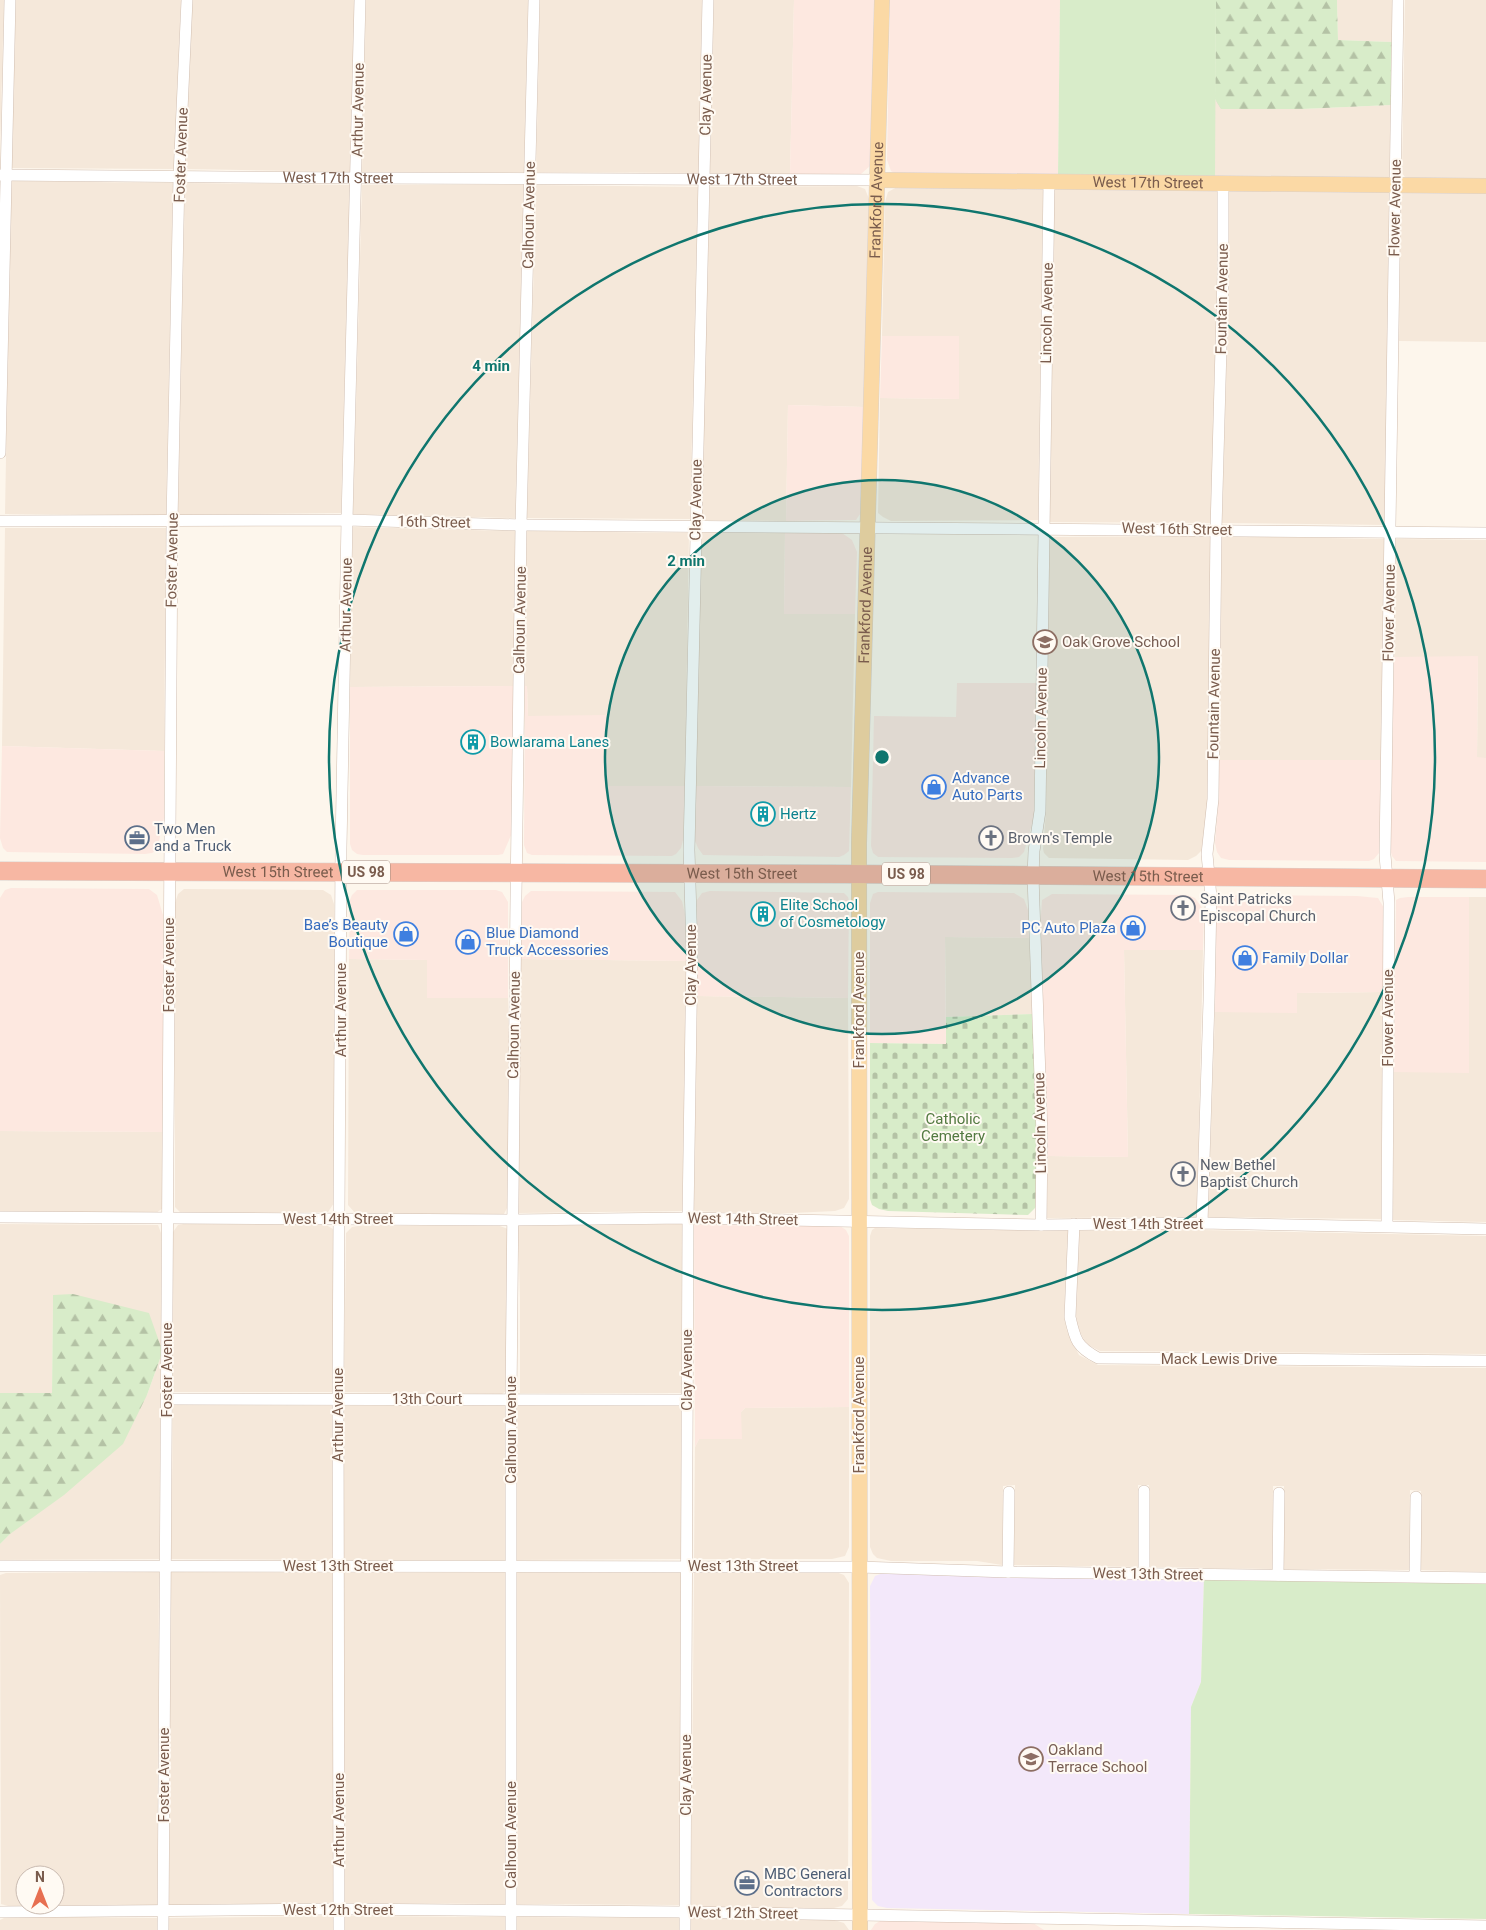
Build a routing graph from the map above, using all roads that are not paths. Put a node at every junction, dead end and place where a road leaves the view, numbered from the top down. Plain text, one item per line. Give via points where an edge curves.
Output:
1 (10, 0) edge
2 (186, 0) edge
3 (360, 0) edge
4 (534, 0) edge
5 (708, 0) edge
6 (882, 0) edge
7 (1398, 0) edge
8 (3, 175) edge
9 (179, 176) junction
10 (356, 178) junction
11 (530, 179) junction
12 (704, 180) junction
13 (878, 180) junction
14 (1049, 182) junction
15 (1223, 183) junction
16 (1395, 185) junction
17 (1486, 186) edge
18 (0, 453) edge
19 (347, 520) junction
20 (0, 521) edge
21 (172, 522) junction
22 (521, 524) junction
23 (695, 526) junction
24 (868, 527) junction
25 (1044, 528) junction
26 (1216, 529) junction
27 (1390, 532) junction
28 (1486, 533) edge
29 (0, 871) edge
30 (170, 872) junction
31 (342, 872) junction
32 (516, 873) junction
33 (690, 874) junction
34 (859, 874) junction
35 (1033, 876) junction
36 (1209, 877) junction
37 (1387, 879) junction
38 (1486, 880) edge
39 (0, 1217) edge
40 (168, 1217) junction
41 (688, 1218) junction
42 (339, 1219) junction
43 (512, 1220) junction
44 (859, 1220) junction
45 (1202, 1223) junction
46 (1041, 1224) junction
47 (1074, 1224) junction
48 (1387, 1226) junction
49 (1486, 1229) edge
50 (1486, 1361) edge
51 (167, 1399) junction
52 (338, 1399) junction
53 (511, 1399) junction
54 (687, 1400) junction
55 (1009, 1492) dead end
56 (1144, 1492) dead end
57 (1279, 1493) dead end
58 (1416, 1497) dead end
59 (0, 1566) edge
60 (165, 1566) junction
61 (338, 1566) junction
62 (511, 1566) junction
63 (688, 1566) junction
64 (860, 1567) junction
65 (1008, 1572) junction
66 (1144, 1574) junction
67 (1278, 1575) junction
68 (1415, 1576) junction
69 (1486, 1578) edge
70 (339, 1909) junction
71 (511, 1910) junction
72 (163, 1911) junction
73 (0, 1912) edge
74 (685, 1912) junction
75 (860, 1914) junction
76 (1056, 1917) junction
77 (1486, 1926) edge
78 (1370, 1927) edge
79 (163, 1930) edge
80 (339, 1930) edge
81 (511, 1930) edge
82 (685, 1930) edge
83 (860, 1930) edge
84 (1056, 1930) edge

1 - 8 street
2 - 9 street, Foster Avenue
3 - 10 street, Arthur Avenue
4 - 11 street, Calhoun Avenue
5 - 12 street, Clay Avenue
6 - 13 main road, Frankford Avenue
7 - 16 street, Flower Avenue
8 - 9 street, West 17th Street
8 - 18 street
9 - 10 street, West 17th Street
9 - 21 street, Foster Avenue
10 - 11 street, West 17th Street
10 - 19 street, Arthur Avenue
11 - 12 street, West 17th Street
11 - 22 street, Calhoun Avenue
12 - 13 street, West 17th Street
12 - 23 street, Clay Avenue
13 - 14 main road, West 17th Street
13 - 24 main road, Frankford Avenue
14 - 15 main road, West 17th Street
14 - 25 street, Lincoln Avenue
15 - 16 main road, West 17th Street
15 - 26 street, Fountain Avenue
16 - 17 main road, West 17th Street
16 - 27 street, Flower Avenue
19 - 21 street, 16th Street
19 - 22 street, 16th Street
19 - 31 street, Arthur Avenue
20 - 21 street, 16th Street
21 - 30 street, Foster Avenue
22 - 23 street, 16th Street
22 - 32 street, Calhoun Avenue
23 - 24 street, 16th Street
23 - 33 street, Clay Avenue
24 - 25 street, West 16th Street
24 - 34 main road, Frankford Avenue
25 - 26 street, West 16th Street
25 - 35 street, Lincoln Avenue via 1040,811
26 - 27 street, West 16th Street
26 - 36 street, Fountain Avenue
27 - 28 street, West 16th Street
27 - 37 street, Flower Avenue
29 - 30 highway, West 15th Street / US 98
30 - 31 highway, West 15th Street / US 98
30 - 40 street, Foster Avenue
31 - 32 highway, West 15th Street / US 98
31 - 42 street, Arthur Avenue
32 - 33 highway, West 15th Street / US 98
32 - 43 street, Calhoun Avenue
33 - 34 highway, West 15th Street / US 98
33 - 41 street, Clay Avenue
34 - 35 highway, West 15th Street / US 98
34 - 44 main road, Frankford Avenue
35 - 36 highway, West 15th Street / US 98
35 - 46 street, Lincoln Avenue via 1042,1135
36 - 37 highway, West 15th Street / US 98
36 - 45 street, Fountain Avenue via 1210,1001
37 - 38 highway, West 15th Street / US 98
37 - 48 street, Flower Avenue
39 - 40 street, West 14th Street
40 - 42 street, West 14th Street
40 - 51 street, Foster Avenue
41 - 43 street, West 14th Street
41 - 44 street, West 14th Street
41 - 54 street, Clay Avenue
42 - 43 street, West 14th Street
42 - 52 street, Arthur Avenue
43 - 53 street, Calhoun Avenue
44 - 46 street, West 14th Street
44 - 64 main road, Frankford Avenue
45 - 47 street, West 14th Street
45 - 48 street, West 14th Street
46 - 47 street, West 14th Street
47 - 50 street, Mack Lewis Drive via 1071,1323 1082,1349 1098,1358
48 - 49 street, West 14th Street
51 - 52 street, 13th Court
51 - 60 street, Foster Avenue
52 - 53 street, 13th Court
52 - 61 street, Arthur Avenue
53 - 54 street, 13th Court
53 - 62 street, Calhoun Avenue
54 - 63 street, Clay Avenue
55 - 65 street
56 - 66 street
57 - 67 street
58 - 68 street
59 - 60 street, West 13th Street
60 - 61 street, West 13th Street
60 - 72 street, Foster Avenue
61 - 62 street, West 13th Street
61 - 70 street, Arthur Avenue
62 - 63 street, West 13th Street
62 - 71 street, Calhoun Avenue
63 - 64 street, West 13th Street
63 - 74 street, Clay Avenue
64 - 65 street, West 13th Street
64 - 75 main road, Frankford Avenue
65 - 66 street, West 13th Street
66 - 67 street, West 13th Street
67 - 68 street, West 13th Street
68 - 69 street, West 13th Street
70 - 71 street, West 12th Street
70 - 72 street, West 12th Street
70 - 80 street, Arthur Avenue
71 - 74 street, West 12th Street
71 - 81 street, Calhoun Avenue
72 - 73 street, West 12th Street
72 - 79 street, Foster Avenue
74 - 75 street, West 12th Street
74 - 82 street, Clay Avenue
75 - 76 street, West 12th Street
75 - 83 main road, Frankford Avenue
76 - 78 street, West 12th Street
76 - 84 street
77 - 78 street, West 12th Street

